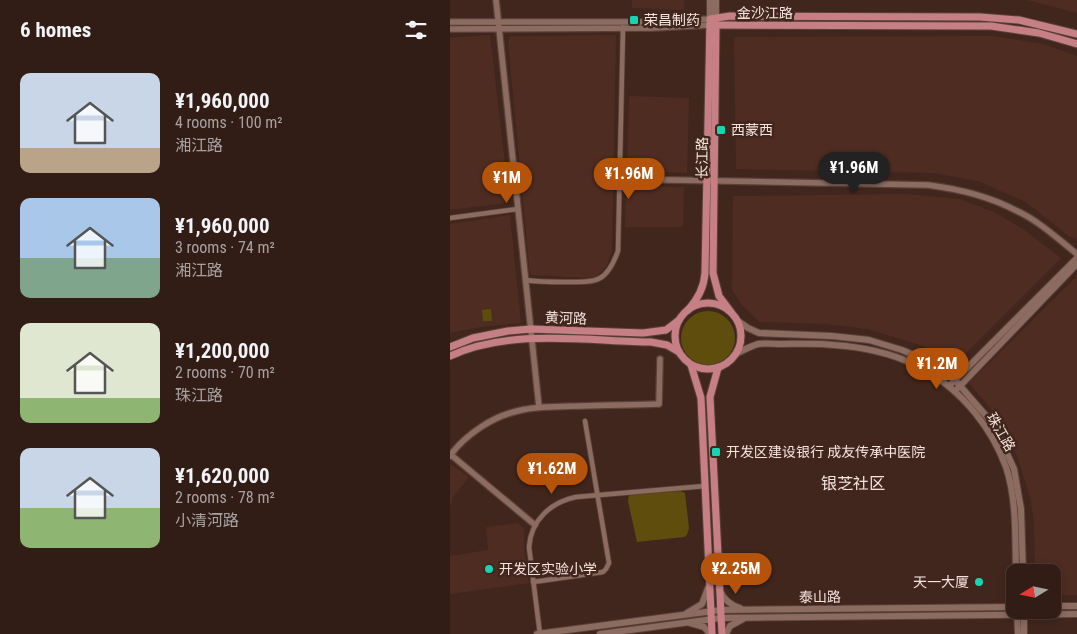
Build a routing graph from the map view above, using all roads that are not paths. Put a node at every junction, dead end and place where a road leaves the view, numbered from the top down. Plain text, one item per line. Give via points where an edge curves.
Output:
1 (496, 0) edge
2 (710, 0) edge
3 (716, 0) edge
4 (450, 22) edge
5 (713, 22) junction
6 (498, 25) junction
7 (623, 25) junction
8 (450, 29) edge
9 (1077, 34) edge
10 (1077, 44) edge
11 (619, 179) junction
12 (711, 181) junction
13 (518, 209) junction
14 (450, 218) edge
15 (1077, 254) edge
16 (1077, 258) edge
17 (1077, 264) edge
18 (525, 280) junction
19 (688, 310) junction
20 (731, 312) junction
21 (679, 320) junction
22 (738, 321) junction
23 (531, 329) junction
24 (532, 339) junction
25 (450, 347) edge
26 (679, 352) junction
27 (737, 353) junction
28 (450, 356) edge
29 (660, 359) dead end
30 (691, 365) junction
31 (718, 368) junction
32 (952, 383) junction
33 (958, 388) junction
34 (539, 407) junction
35 (585, 421) dead end
36 (450, 455) edge
37 (705, 486) junction
38 (598, 495) junction
39 (535, 525) junction
40 (1016, 564) edge
41 (1023, 564) edge
42 (709, 577) junction
43 (533, 582) junction
44 (720, 587) junction
45 (1061, 606) edge
46 (1077, 606) edge
47 (746, 610) junction
48 (1006, 611) edge
49 (1006, 611) edge
50 (1061, 613) edge
51 (721, 614) junction
52 (1077, 614) edge
53 (711, 615) junction
54 (746, 618) junction
55 (681, 619) junction
56 (1019, 619) edge
57 (1021, 619) edge
58 (612, 633) edge
59 (539, 634) edge
60 (600, 634) edge
61 (711, 634) edge
62 (722, 634) edge
63 (726, 634) edge
64 (1018, 634) edge
65 (1024, 634) edge

1 - 6 street
2 - 5 main road, 长江路
3 - 5 main road, 长江路
4 - 6 street, 金沙江路
5 - 7 street, 金沙江路
5 - 9 main road, 金沙江路 via 980,16 1019,20
5 - 10 main road, 金沙江路 via 991,26 1039,33
5 - 12 main road, 长江路
6 - 7 street, 金沙江路
6 - 8 street, 金沙江路
6 - 13 street
7 - 11 street
11 - 12 street
11 - 18 street via 618,251 604,276 593,282
12 - 15 street via 928,184 952,188 1019,211
12 - 19 main road, 长江路 via 704,282
12 - 20 main road, 长江路 via 713,273 719,296
13 - 14 street
13 - 18 street
16 - 32 main road
17 - 33 main road
18 - 23 street
19 - 20 main road via 707,303
19 - 21 main road
20 - 22 main road
21 - 23 main road, 黄河路 via 666,330 643,333
21 - 26 main road via 675,337
22 - 27 main road via 741,335
22 - 32 main road via 759,333 869,340 932,363
23 - 24 street
23 - 25 main road, 黄河路 via 508,330
24 - 26 main road, 黄河路 via 651,342 667,345
24 - 28 main road, 黄河路 via 508,340
24 - 34 street
26 - 30 main road
27 - 31 main road
27 - 32 main road via 760,344 851,346 898,358
29 - 34 street via 658,404
30 - 31 main road via 702,369
30 - 37 main road via 700,398
31 - 44 main road via 710,398
32 - 33 main road
33 - 40 main road, 珠江路 via 985,425 1006,467 1013,505
33 - 41 main road via 993,426 1014,469 1021,509
34 - 36 street via 508,412 494,419 461,442
35 - 38 street
36 - 39 street
37 - 38 street
37 - 42 main road
38 - 39 street via 571,498 555,504
38 - 43 street via 609,563 606,569
39 - 43 street via 528,547
42 - 53 main road
42 - 55 main road via 707,596 702,604
43 - 59 street
44 - 47 main road via 728,602
44 - 51 main road
45 - 46 main road
47 - 48 main road, 泰山路
47 - 51 main road, 泰山路
49 - 54 main road, 泰山路
50 - 52 main road, 泰山路
51 - 53 main road, 泰山路
51 - 54 main road, 泰山路
51 - 62 main road
53 - 55 main road, 泰山路
53 - 61 main road
54 - 63 main road via 730,626
55 - 58 main road, 泰山路
55 - 59 main road, 泰山路
55 - 61 main road via 701,626
56 - 64 main road
57 - 65 main road
58 - 60 main road, 泰山路

